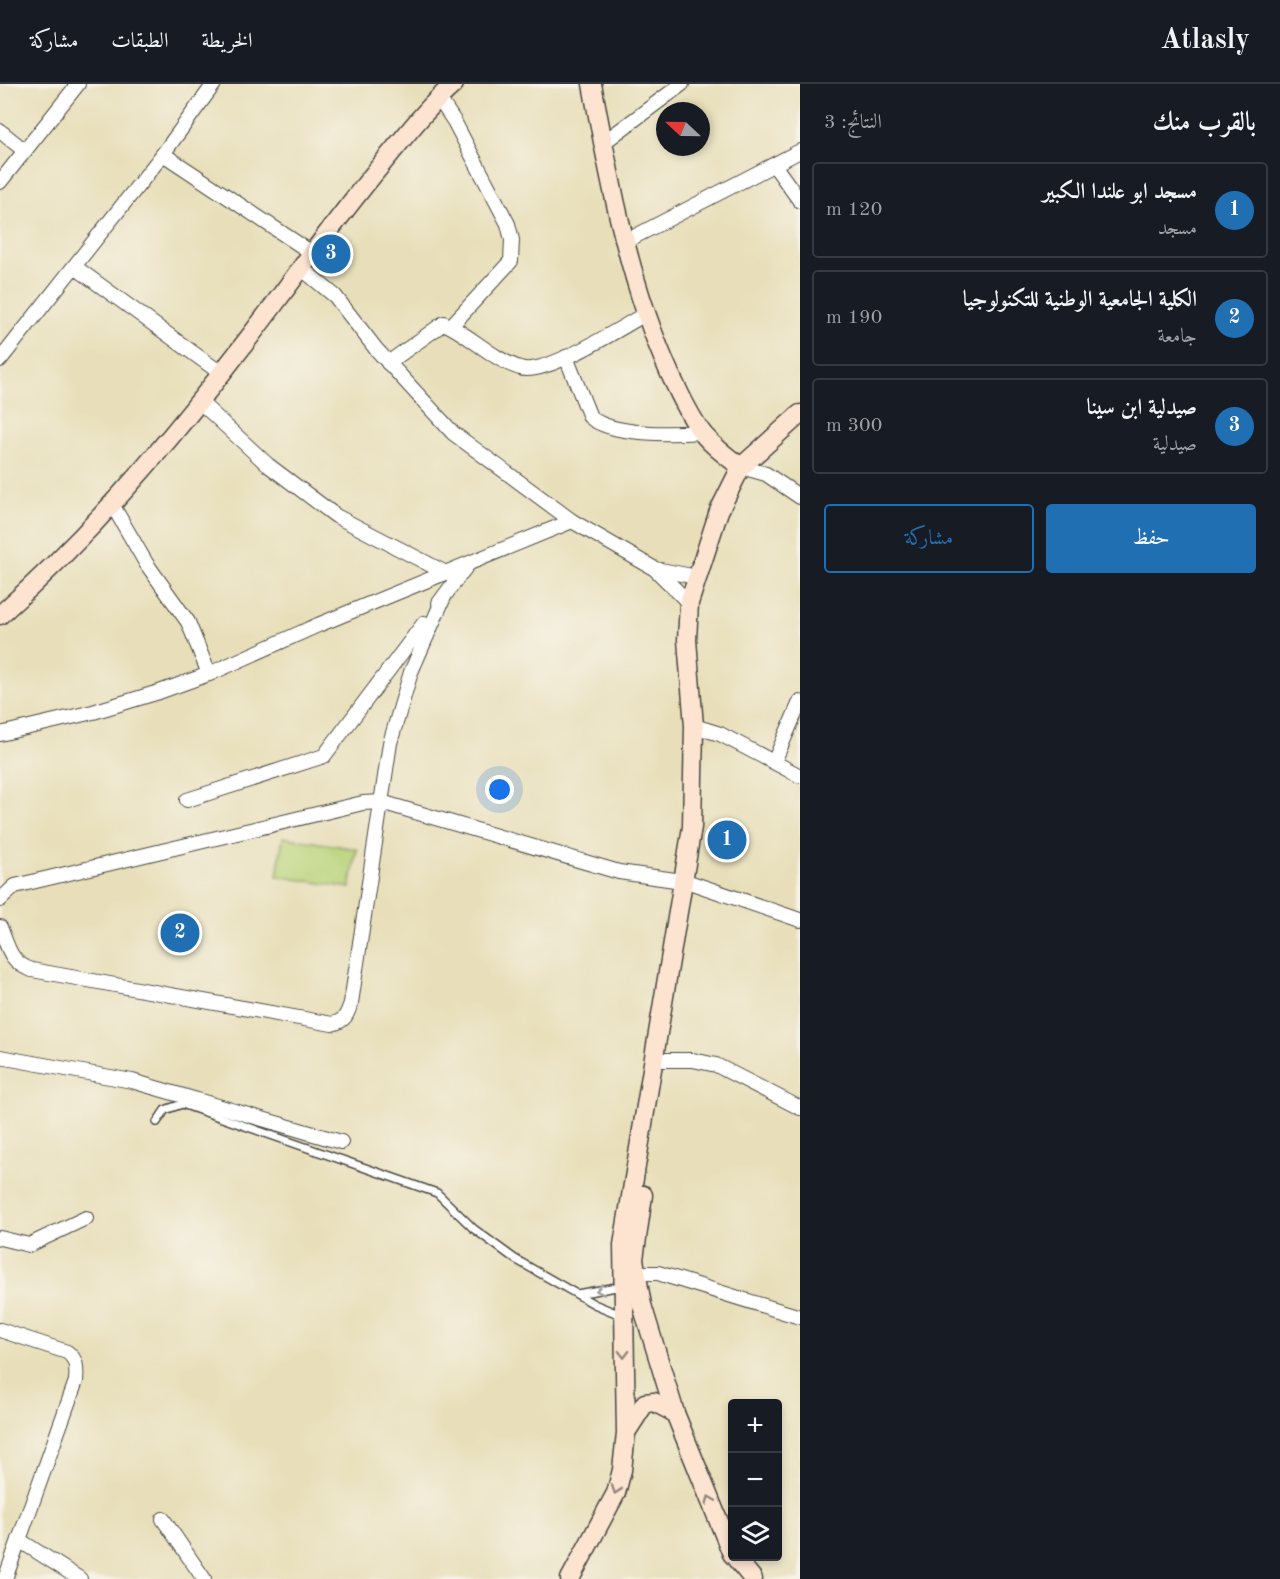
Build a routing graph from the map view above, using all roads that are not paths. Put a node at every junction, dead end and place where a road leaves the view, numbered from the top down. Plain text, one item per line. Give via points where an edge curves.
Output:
1 (78, 84) edge
2 (214, 84) edge
3 (454, 84) edge
4 (592, 84) edge
5 (682, 84) edge
6 (442, 91) edge
7 (0, 131) edge
8 (603, 143) junction
9 (25, 151) junction
10 (800, 151) edge
11 (163, 154) junction
12 (774, 165) junction
13 (0, 182) edge
14 (800, 201) edge
15 (626, 241) junction
16 (312, 253) junction
17 (75, 267) junction
18 (301, 268) junction
19 (645, 314) junction
20 (451, 326) junction
21 (566, 357) junction
22 (0, 360) edge
23 (388, 363) junction
24 (222, 374) junction
25 (200, 402) junction
26 (800, 414) edge
27 (701, 432) junction
28 (741, 467) junction
29 (800, 497) edge
30 (113, 506) junction
31 (572, 521) junction
32 (468, 564) junction
33 (655, 569) junction
34 (446, 573) junction
35 (697, 577) junction
36 (444, 597) junction
37 (689, 603) junction
38 (1, 611) edge
39 (209, 674) junction
40 (800, 702) edge
41 (694, 726) junction
42 (0, 734) edge
43 (774, 762) junction
44 (800, 776) edge
45 (187, 800) dead end
46 (381, 802) junction
47 (685, 881) junction
48 (0, 900) edge
49 (800, 920) edge
50 (0, 927) edge
51 (0, 1057) edge
52 (663, 1060) junction
53 (800, 1108) edge
54 (157, 1122) dead end
55 (341, 1142) dead end
56 (86, 1218) dead end
57 (0, 1238) edge
58 (629, 1279) junction
59 (577, 1294) junction
60 (623, 1316) junction
61 (800, 1317) edge
62 (0, 1330) edge
63 (675, 1413) junction
64 (626, 1433) junction
65 (163, 1519) dead end
66 (19, 1540) junction
67 (728, 1544) edge
68 (734, 1561) edge
69 (737, 1561) edge
70 (5, 1579) edge
71 (80, 1579) edge
72 (204, 1579) edge
73 (570, 1579) edge
74 (738, 1579) edge
75 (753, 1579) edge

1 - 9 street
2 - 11 street
3 - 6 street
4 - 8 street
5 - 8 street
6 - 16 street
6 - 20 street via 504,214 512,240 507,267
7 - 9 street
8 - 15 street
9 - 13 street
10 - 12 street
11 - 16 street
11 - 17 street
12 - 14 street
12 - 15 street
15 - 19 street
16 - 18 street
17 - 22 street
17 - 24 street
18 - 23 street via 335,296
18 - 24 street
19 - 21 street
19 - 27 street via 681,398
20 - 21 street via 521,369 533,370
20 - 23 street via 439,324
21 - 27 street via 590,417 598,424 646,432
23 - 31 street via 453,433
24 - 25 street
25 - 30 street
25 - 34 street via 268,465 343,521
26 - 28 street
27 - 28 street
28 - 29 street via 766,474
28 - 35 street via 723,501
30 - 38 street via 70,551
30 - 39 street via 146,563 188,622
31 - 32 street
31 - 33 street
32 - 34 street
32 - 36 street
33 - 35 street
33 - 37 street
34 - 39 street
35 - 37 street
36 - 45 street via 324,756
36 - 46 street via 421,643 402,698
37 - 41 street via 687,640
39 - 42 street via 104,708
40 - 43 street
41 - 43 street via 720,734
41 - 47 street
43 - 44 street
46 - 47 street via 619,872
46 - 48 street via 363,803 15,886
46 - 50 street via 351,1003 341,1022 332,1024 21,967 12,959
47 - 49 street
47 - 52 street
47 - 58 street via 625,1227
51 - 55 street via 132,1081
52 - 53 street via 716,1065
52 - 58 street
54 - 59 lane via 165,1110 182,1104 437,1193 474,1229 515,1259
56 - 57 street via 29,1245
58 -> 59 lane
58 - 60 street
58 - 61 street via 658,1273
58 - 63 street
59 - 60 lane
60 -> 64 street
62 - 66 street via 67,1352 77,1371
63 - 64 street via 654,1402 645,1403
67 -> 63 street
64 -> 73 street via 616,1493
65 - 72 street
66 - 70 street
66 - 71 street
68 - 74 street
69 - 75 street

